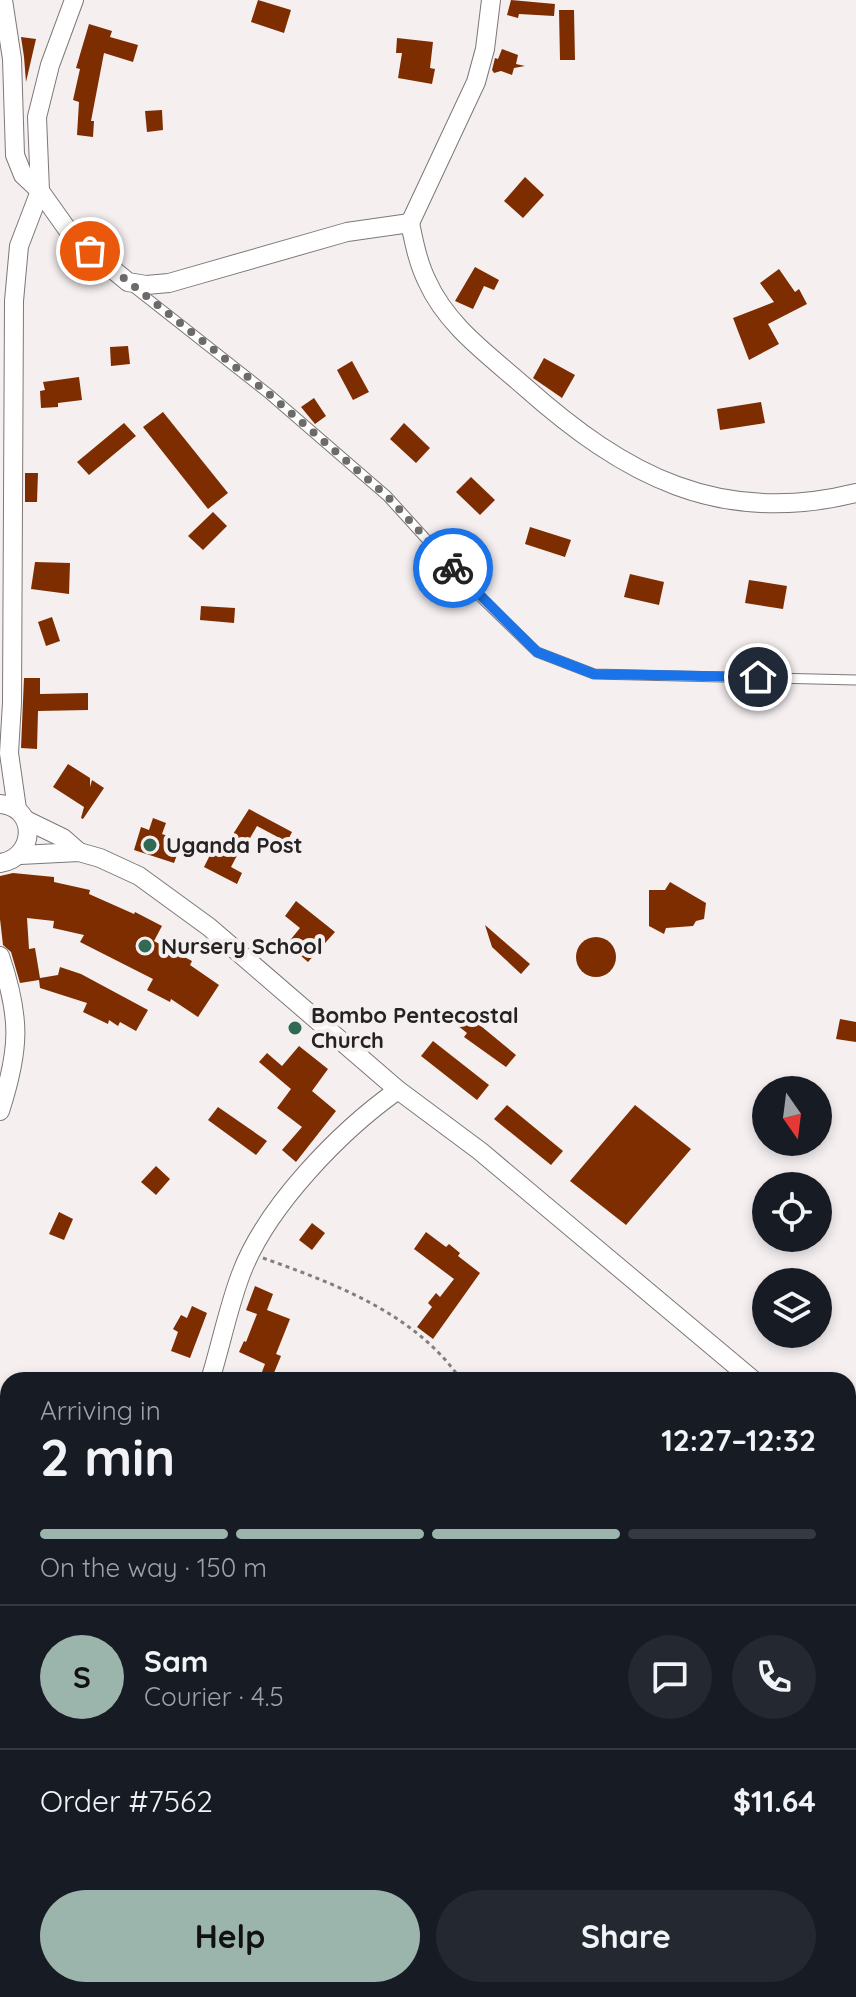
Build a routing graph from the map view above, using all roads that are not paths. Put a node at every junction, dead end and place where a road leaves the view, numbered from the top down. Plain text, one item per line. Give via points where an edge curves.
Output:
1 (3, 0) edge
2 (74, 0) edge
3 (491, 0) edge
4 (8, 158) edge
5 (40, 191) junction
6 (410, 223) junction
7 (128, 282) junction
8 (6, 383) edge
9 (856, 493) edge
10 (856, 680) edge
11 (9, 753) junction
12 (0, 773) edge
13 (14, 811) edge
14 (79, 852) junction
15 (20, 855) junction
16 (0, 863) edge
17 (0, 956) edge
18 (398, 1090) junction
19 (0, 1111) edge
20 (212, 1372) edge
21 (743, 1372) edge

1 - 4 street via 12,59
2 - 5 street via 37,117
3 - 6 street via 476,82
4 - 5 street
5 - 7 street via 72,236
5 - 8 street via 19,246
6 - 7 street via 347,232 169,283
6 - 9 street via 438,303 472,342 533,395 642,473 741,502 800,503
7 - 10 lane via 387,496 537,652 594,674
8 - 11 street via 15,511
11 - 12 street
11 - 13 street
13 - 14 street
13 - 15 street via 29,839
14 - 15 street
14 - 18 street via 139,876 209,927
15 - 16 street
17 - 19 street via 17,1033
18 - 20 street via 287,1193 241,1273
18 - 21 street via 480,1151

